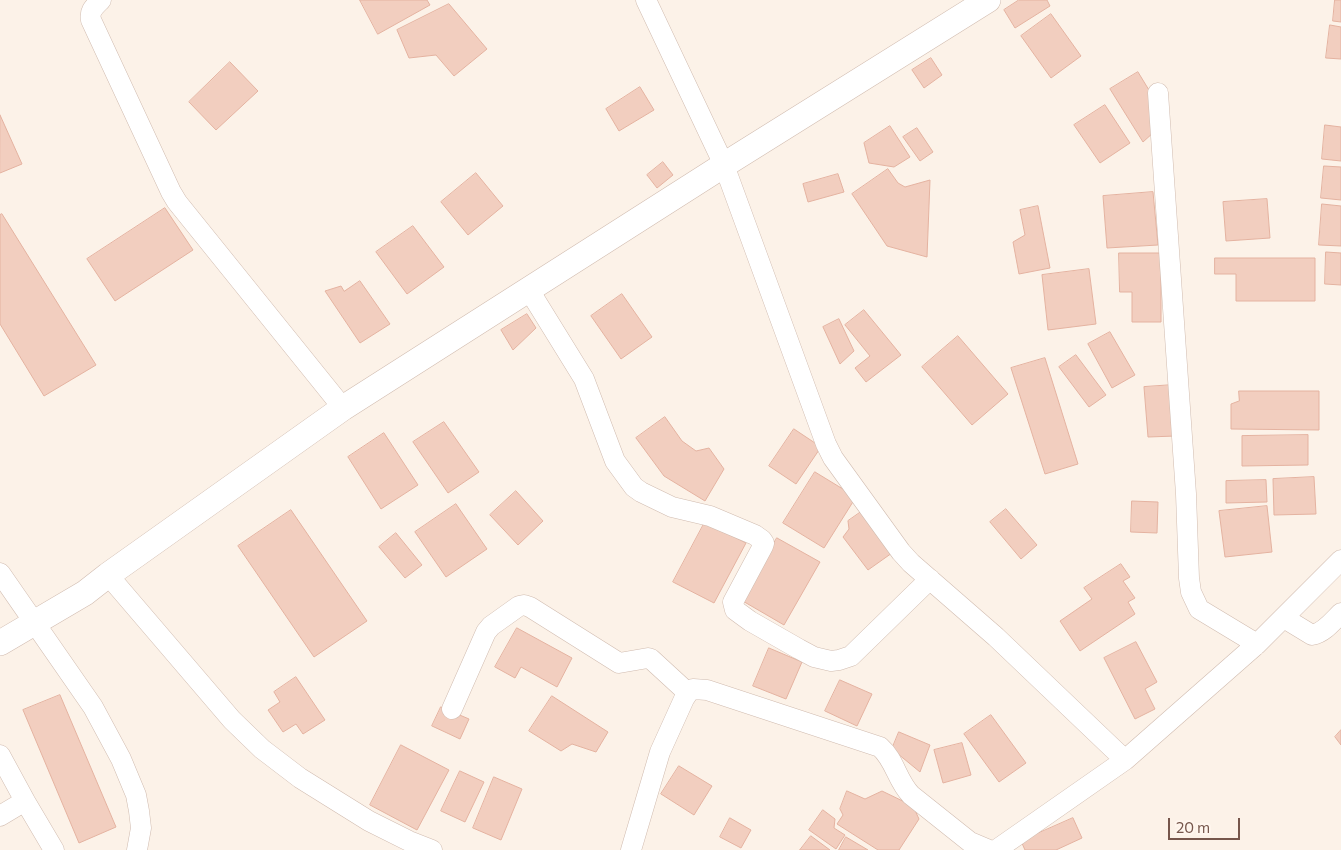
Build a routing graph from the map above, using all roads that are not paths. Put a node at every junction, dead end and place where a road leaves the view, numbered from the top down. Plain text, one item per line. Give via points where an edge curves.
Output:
1 (100, 0) edge
2 (646, 0) edge
3 (988, 0) edge
4 (1158, 93) dead end
5 (724, 165) junction
6 (529, 290) junction
7 (343, 408) junction
8 (1341, 560) edge
9 (0, 573) edge
10 (108, 575) junction
11 (930, 579) junction
12 (1341, 613) edge
13 (1284, 618) junction
14 (34, 623) junction
15 (0, 643) edge
16 (1257, 644) junction
17 (688, 693) junction
18 (452, 709) dead end
19 (0, 755) edge
20 (1125, 760) junction
21 (25, 801) junction
22 (0, 816) edge
23 (54, 850) edge
24 (137, 850) edge
25 (432, 850) edge
26 (631, 850) edge
27 (989, 850) edge
28 (996, 850) edge

1 - 7 street via 90,14 91,20 171,192
2 - 5 street
3 - 5 street
4 - 16 street via 1191,592 1199,609
5 - 6 street
5 - 11 street via 826,444 901,552
6 - 7 street
6 - 11 street via 584,379 615,461 634,487 672,507 710,516 762,540 763,546 733,602 735,610 750,621 814,657 840,660 852,656
7 - 10 street
8 - 13 street
9 - 14 street
10 - 14 street via 85,593
10 - 25 street via 232,720 262,749 300,778 369,821
11 - 20 street
12 - 13 street via 1322,632 1312,635
13 - 16 street
14 - 15 street
14 - 24 street via 93,707 121,758 139,811 141,828
16 - 20 street
17 - 18 street via 648,658 619,663 524,605 486,632
17 - 26 street via 660,752
17 - 27 street via 693,689 707,690 880,747 911,795 970,842
19 - 21 street
20 - 28 street
21 - 22 street
21 - 23 street

